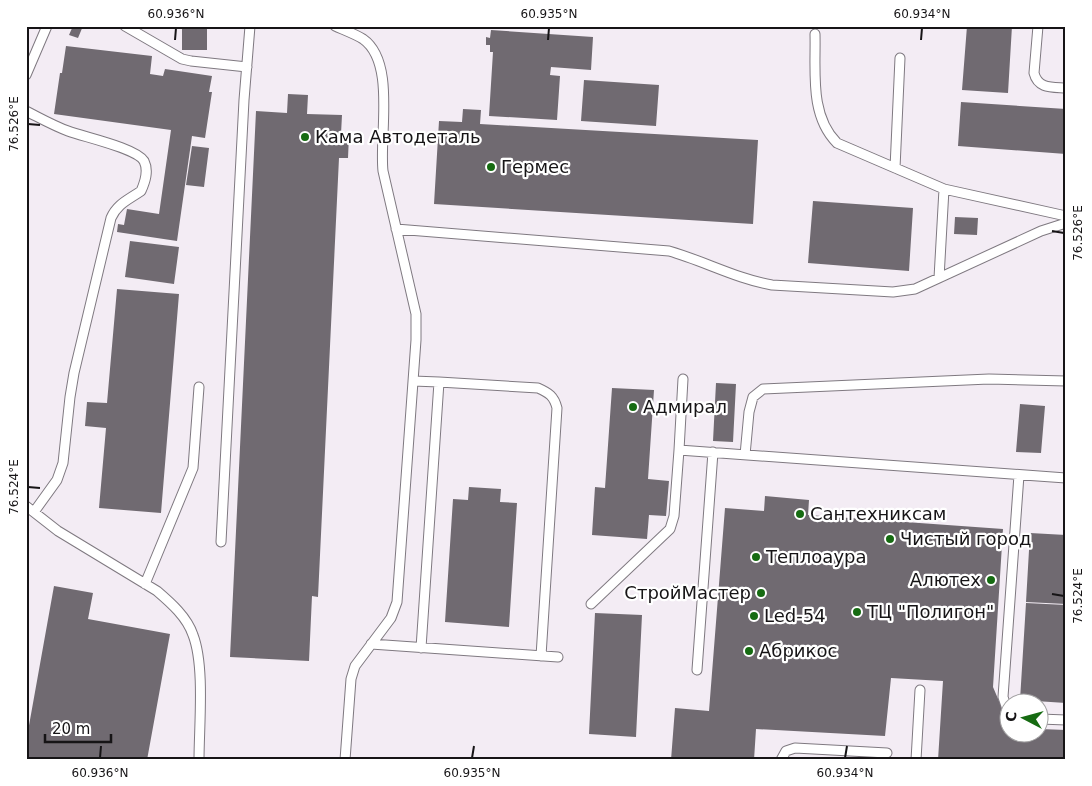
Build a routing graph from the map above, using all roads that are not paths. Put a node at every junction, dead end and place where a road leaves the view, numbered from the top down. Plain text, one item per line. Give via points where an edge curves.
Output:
1 (47, 26) edge
2 (125, 26) edge
3 (250, 26) edge
4 (335, 26) edge
5 (1038, 26) edge
6 (815, 34) dead end
7 (900, 58) dead end
8 (247, 67) junction
9 (26, 75) edge
10 (1066, 88) edge
11 (26, 111) edge
12 (895, 168) junction
13 (944, 189) junction
14 (1066, 216) edge
15 (1066, 223) edge
16 (396, 229) junction
17 (939, 278) junction
18 (683, 379) dead end
19 (413, 381) junction
20 (1066, 381) edge
21 (439, 382) junction
22 (198, 387) dead end
23 (679, 450) junction
24 (713, 452) junction
25 (745, 454) junction
26 (1019, 474) junction
27 (1066, 478) edge
28 (30, 509) edge
29 (221, 542) dead end
30 (146, 584) junction
31 (590, 604) dead end
32 (372, 644) junction
33 (422, 648) junction
34 (541, 656) junction
35 (558, 657) dead end
36 (697, 670) dead end
37 (920, 690) dead end
38 (1003, 694) edge
39 (1050, 719) edge
40 (1066, 720) edge
41 (887, 753) dead end
42 (198, 760) edge
43 (345, 760) edge
44 (780, 760) edge
45 (916, 760) edge

1 - 9 lane
2 - 8 lane via 182,59
3 - 8 lane
4 - 16 lane via 364,40 376,55 382,73 382,155
5 - 10 lane via 1036,80 1047,86
6 - 12 lane via 817,104 829,135 837,143
7 - 12 lane
8 - 29 lane
11 - 28 lane via 68,131 139,156 147,171 140,191 119,205 111,218 74,373 63,463 57,480
12 - 13 lane
13 - 14 lane
13 - 17 lane
15 - 17 lane via 1041,231
16 - 17 lane via 669,251 772,285 893,292 915,289
16 - 19 lane via 416,314
18 - 23 lane
19 - 21 lane
19 - 32 lane via 397,602 391,618
20 - 25 lane via 989,379 763,389 753,397
21 - 33 lane
21 - 34 lane via 538,388 554,398 558,408
22 - 30 lane via 193,468
23 - 24 lane
23 - 31 lane via 674,516 670,529
24 - 25 lane
24 - 36 lane
25 - 26 lane
26 - 27 lane
26 - 38 lane
28 - 30 lane via 58,532
30 - 42 lane via 174,606 193,636 199,677
32 - 33 lane
32 - 43 lane via 355,666 351,679
33 - 34 lane
34 - 35 lane
37 - 45 lane
39 - 40 lane
41 - 44 lane via 795,748 786,751

